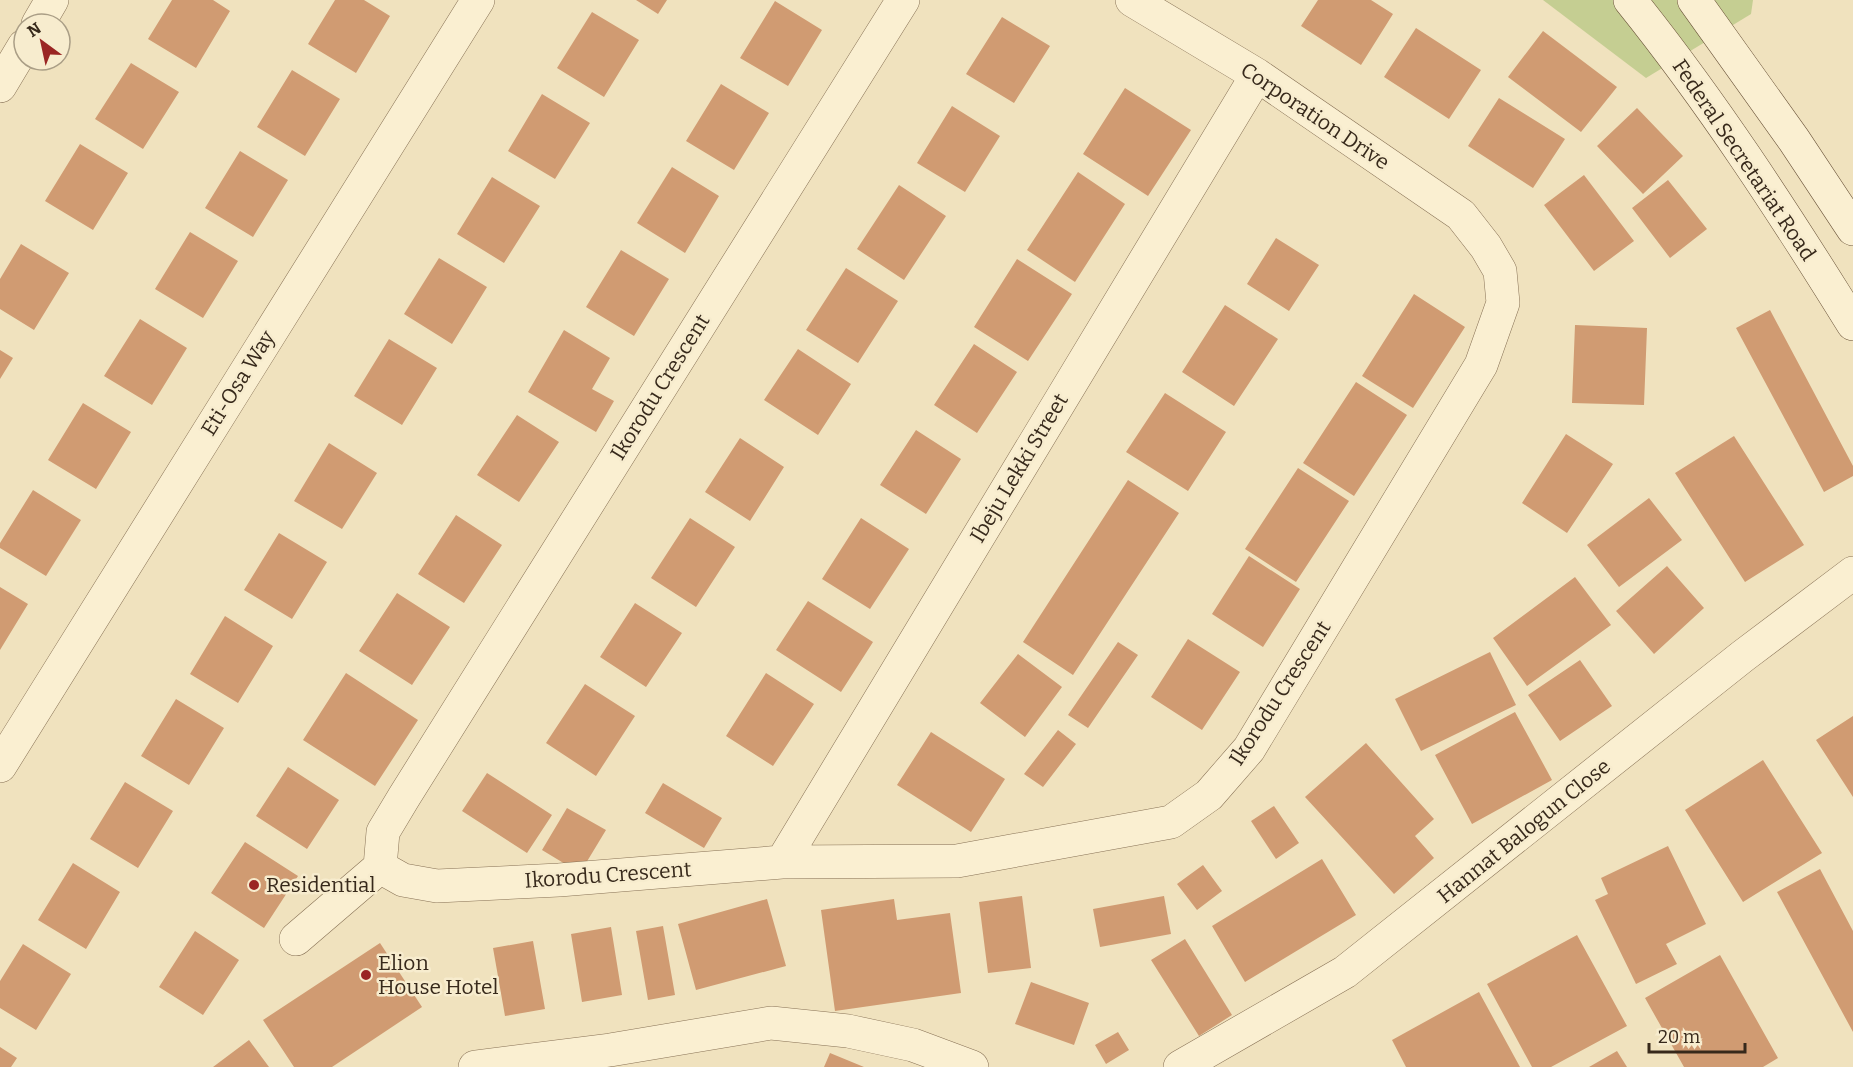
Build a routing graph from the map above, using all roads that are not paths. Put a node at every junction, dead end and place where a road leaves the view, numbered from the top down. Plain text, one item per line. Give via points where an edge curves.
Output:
1 (478, 0) edge
2 (903, 0) edge
3 (1132, 0) edge
4 (1630, 0) edge
5 (1694, 0) edge
6 (12, 66) edge
7 (1257, 75) junction
8 (0, 86) edge
9 (1853, 229) edge
10 (1486, 247) joint
11 (1853, 324) edge
12 (1853, 573) edge
13 (0, 766) edge
14 (782, 862) junction
15 (380, 867) junction
16 (296, 939) dead end
17 (475, 1067) edge
18 (972, 1067) edge
19 (1180, 1067) edge

1 - 13 street, Eti-Osa Way
2 - 15 street, Ikorodu Crescent via 404,797 383,832
3 - 7 street, Corporation Drive
4 - 11 street, Federal Secretariat Road via 1751,166
5 - 9 street
6 - 8 street
7 - 10 street, Corporation Drive via 1461,215
7 - 14 street, Ibeju Lekki Street
10 - 14 street, Ikorodu Crescent via 1500,271 1503,303 1482,365 1250,749 1209,795 1171,822 957,861
12 - 19 street, Hannat Balogun Close via 1345,972
14 - 15 street, Ikorodu Crescent via 437,886 403,880
15 - 16 street
17 - 18 street via 610,1050 771,1023 848,1031 913,1045

